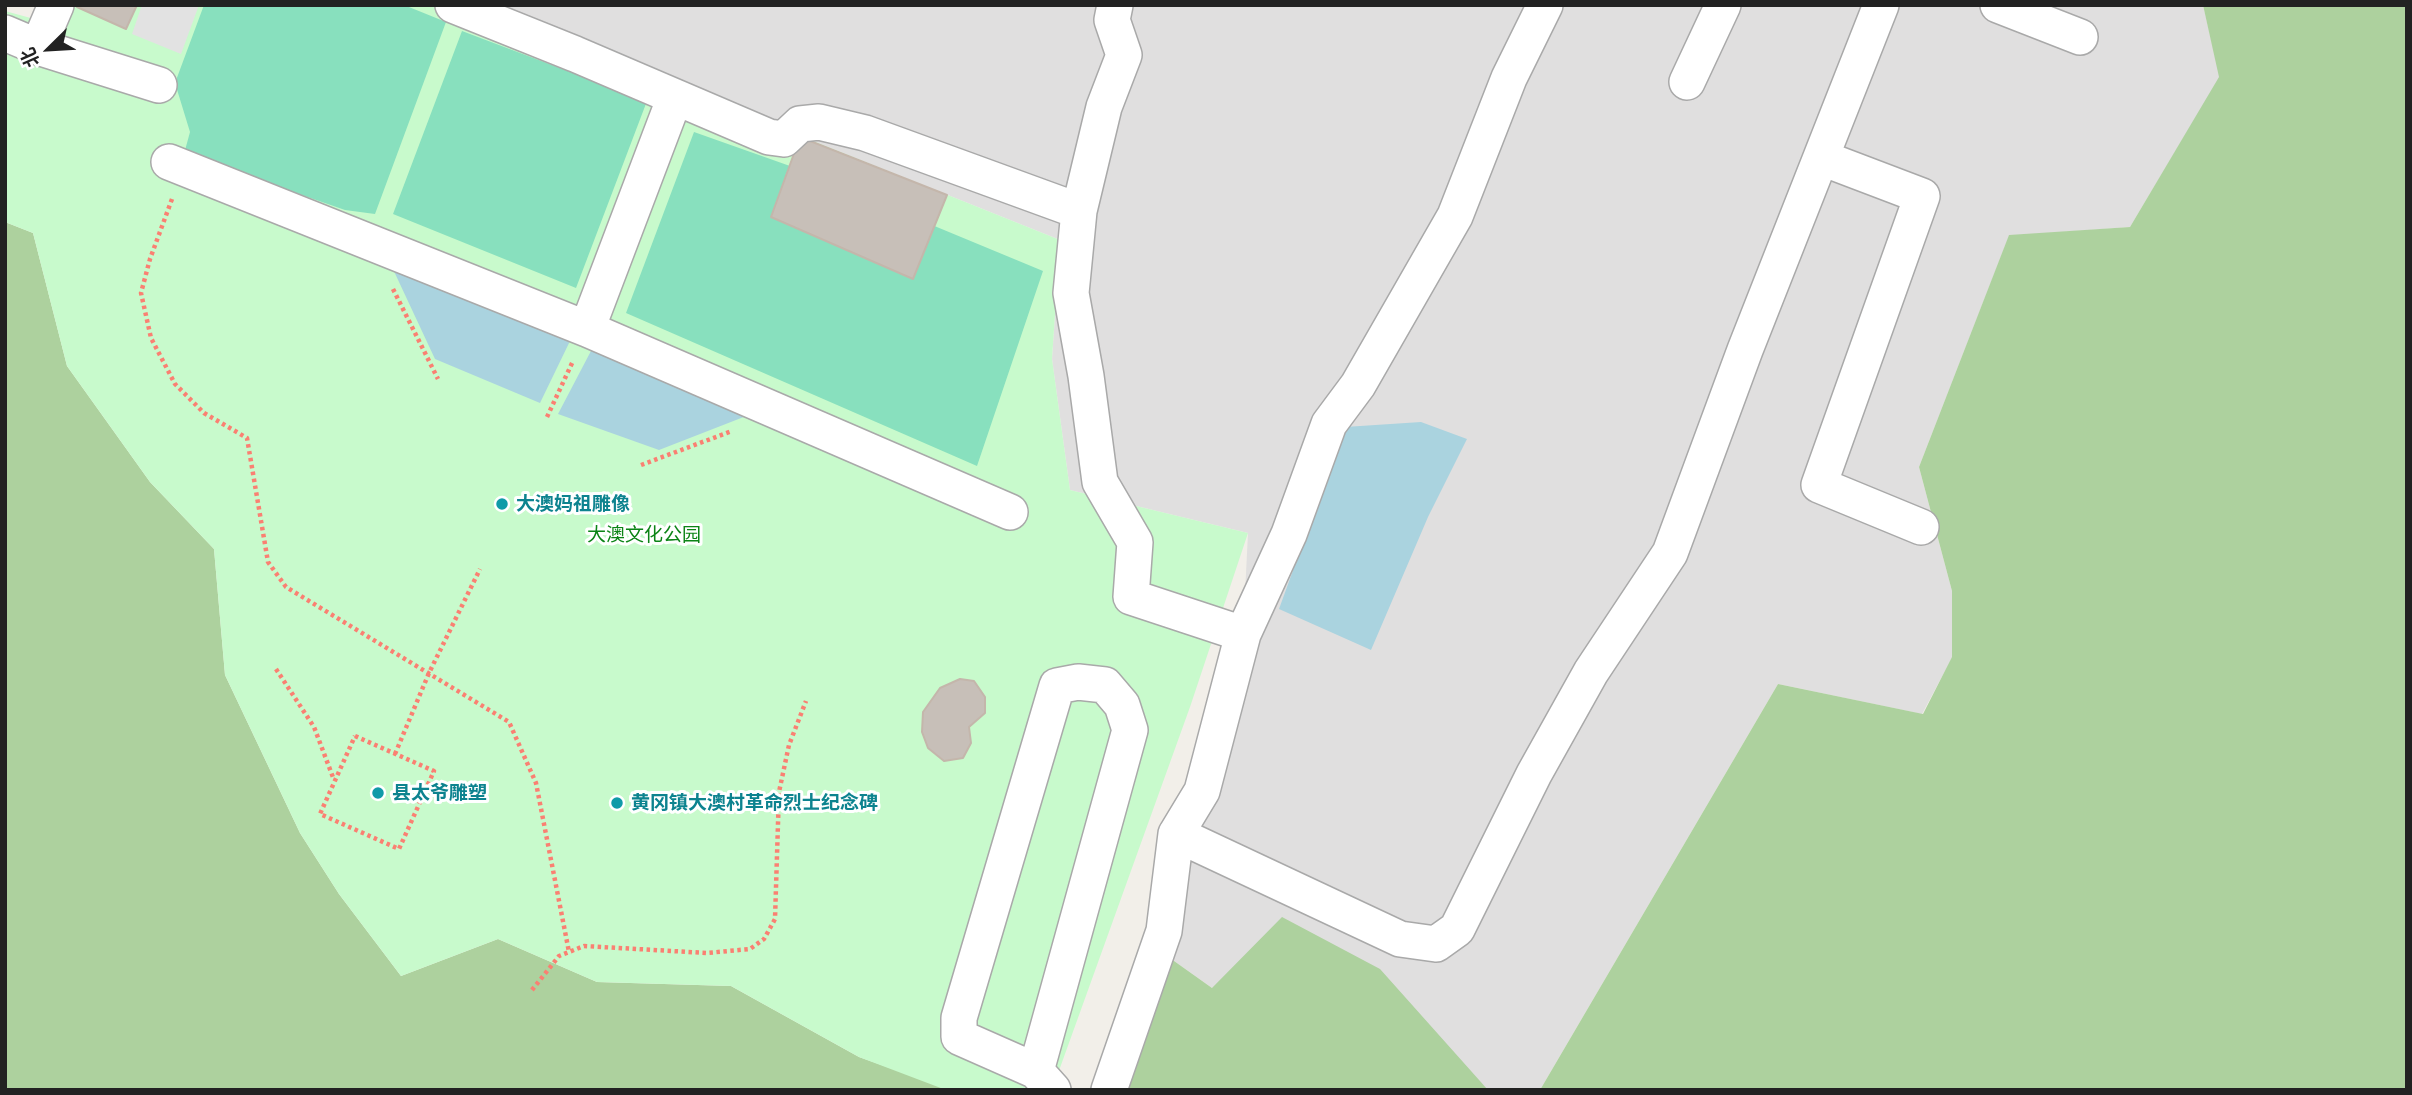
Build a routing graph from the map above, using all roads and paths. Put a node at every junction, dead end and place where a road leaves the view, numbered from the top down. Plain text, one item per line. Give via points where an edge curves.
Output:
1 (56, 5) edge
2 (453, 5) edge
3 (1115, 5) edge
4 (1545, 5) edge
5 (1723, 5) edge
6 (1881, 5) edge
7 (1998, 5) edge
8 (5, 33) edge
9 (2080, 37) dead end
10 (38, 47) junction
11 (1687, 82) dead end
12 (159, 86) dead end
13 (675, 97) junction
14 (1822, 158) junction
15 (176, 165) joint
16 (1079, 211) junction
17 (370, 243) junction
18 (587, 330) junction
19 (438, 379) dead end
20 (565, 379) dead end
21 (782, 413) junction
22 (547, 417) dead end
23 (641, 465) dead end
24 (1010, 512) dead end
25 (1920, 527) dead end
26 (480, 569) dead end
27 (1242, 634) junction
28 (276, 669) dead end
29 (429, 673) junction
30 (806, 701) dead end
31 (396, 754) junction
32 (335, 781) junction
33 (1176, 834) junction
34 (569, 952) junction
35 (532, 990) dead end
36 (1044, 1080) edge
37 (1109, 1090) edge

1 - 10 street
2 - 13 street
3 - 16 street via 1112,20 1124,55 1104,107
4 - 27 street via 1509,78 1455,216 1358,385 1329,424 1289,534
5 - 11 street
6 - 14 street
7 - 9 street
8 - 10 street
10 - 12 street
13 - 16 street via 769,137 784,139 800,124 818,122 865,133
13 - 18 street
14 - 25 street via 1923,196 1819,485
14 - 33 street via 1670,553 1591,672 1457,929 1436,943 1400,939
15 - 17 street
15 - 29 path via 141,293 151,338 175,384 204,413 247,438 268,562 286,587
16 - 27 street via 1071,293 1100,482 1136,542 1132,597
17 - 18 street
17 - 19 path
18 - 21 street
20 - 22 path
21 - 23 path
21 - 24 street
26 - 29 path
27 - 33 street via 1202,791
28 - 32 path via 314,727
29 - 31 path
29 - 34 path via 509,722 536,783
30 - 34 path via 789,745 779,792 775,919 764,939 750,949 707,953 584,946
31 - 32 path via 355,736
31 - 32 path via 434,771 399,849 320,814
33 - 37 street via 1164,931
34 - 35 path via 559,956
36 - 36 street via 959,1037 959,1018 1057,686 1105,684 1122,705 1130,730

